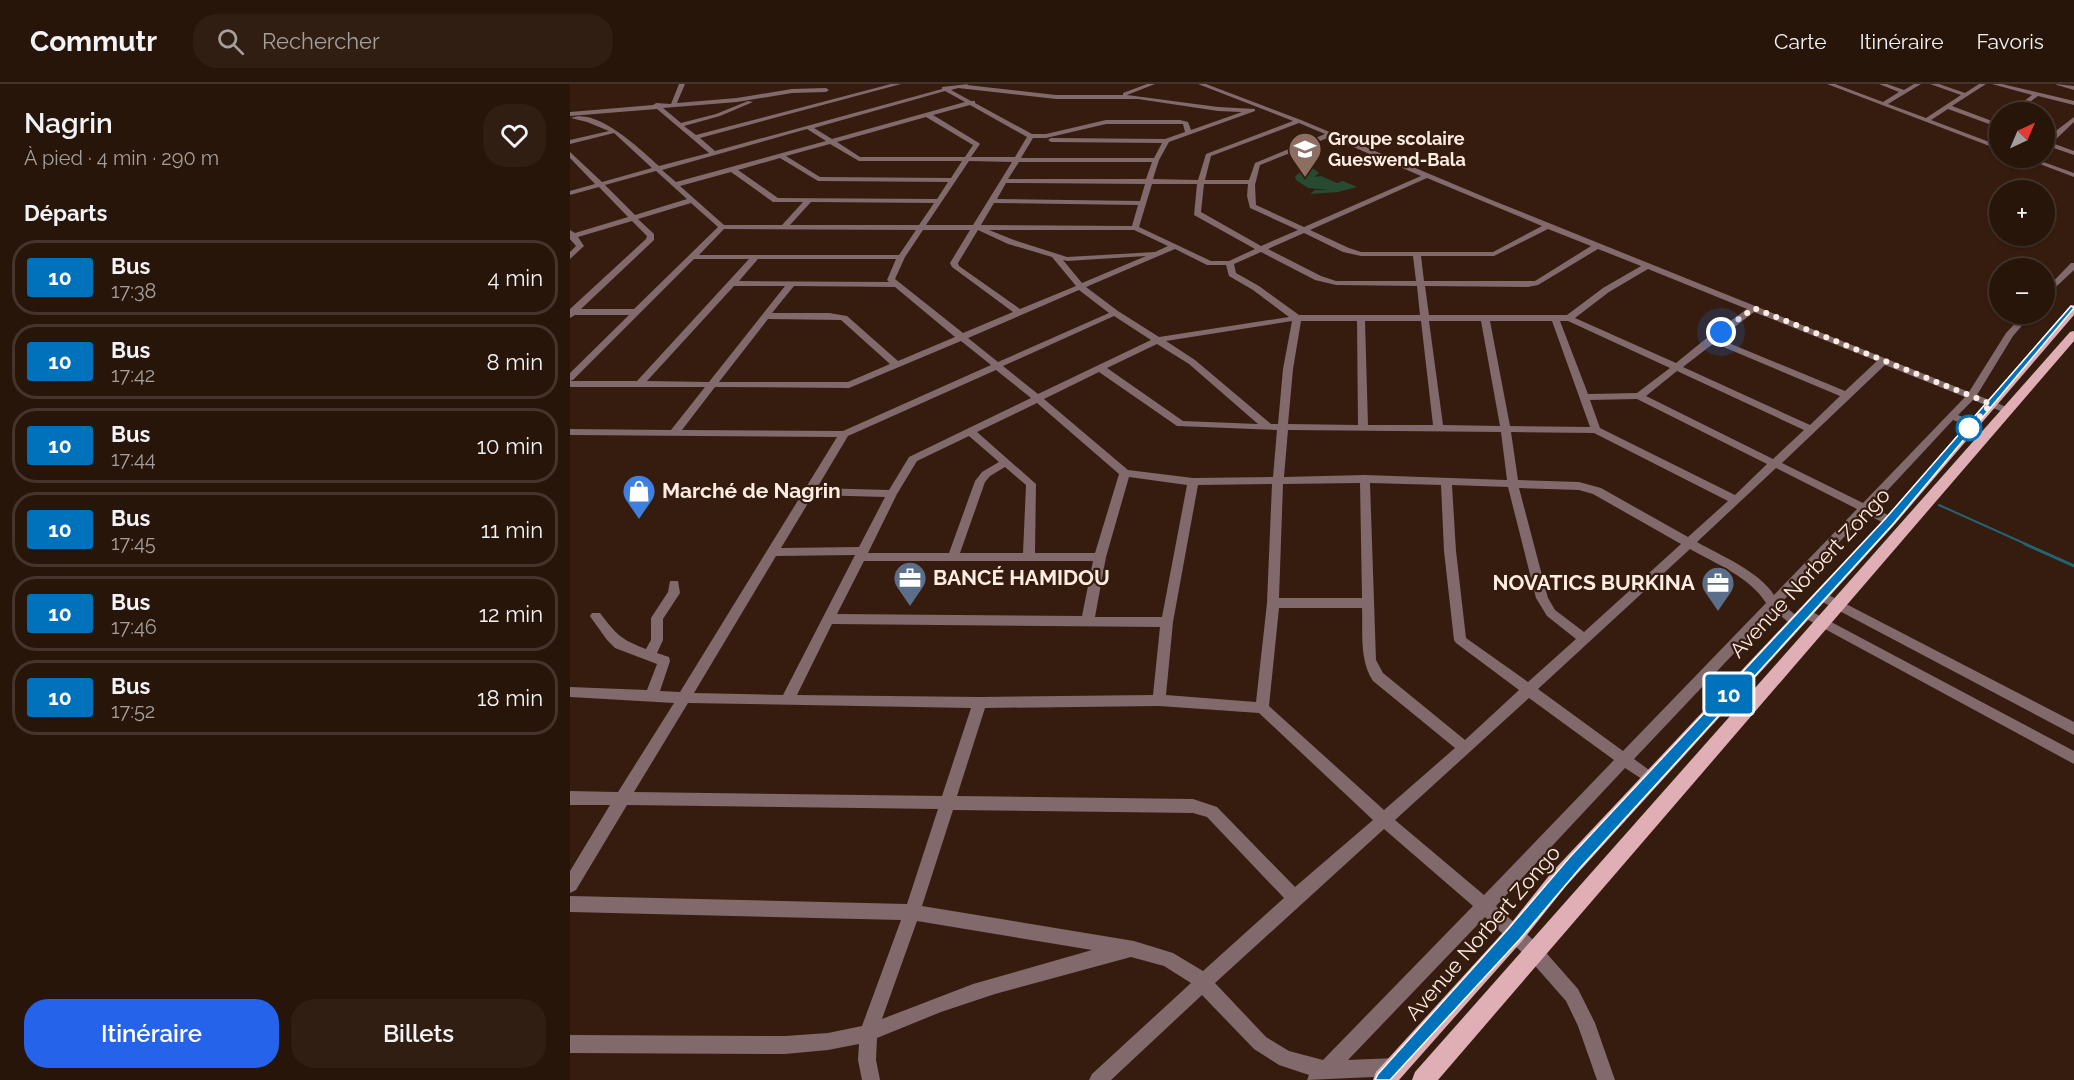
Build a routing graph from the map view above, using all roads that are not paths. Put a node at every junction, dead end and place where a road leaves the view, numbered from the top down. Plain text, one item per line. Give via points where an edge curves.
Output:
1 (682, 84) edge
2 (817, 84) edge
3 (874, 84) edge
4 (898, 84) edge
5 (934, 84) edge
6 (965, 84) edge
7 (1152, 84) edge
8 (1201, 84) edge
9 (1830, 84) edge
10 (1882, 84) edge
11 (1918, 84) edge
12 (1933, 84) edge
13 (1983, 84) edge
14 (1995, 84) edge
15 (2059, 84) edge
16 (957, 86) junction
17 (881, 88) junction
18 (2074, 88) edge
19 (946, 89) junction
20 (826, 90) junction
21 (1904, 92) junction
22 (2037, 94) junction
23 (1966, 95) junction
24 (762, 96) junction
25 (1114, 97) junction
26 (841, 99) junction
27 (973, 102) junction
28 (2026, 102) edge
29 (849, 103) dead end
30 (2074, 103) edge
31 (674, 104) junction
32 (1884, 104) junction
33 (656, 105) junction
34 (856, 107) dead end
35 (1262, 107) junction
36 (1948, 107) junction
37 (1253, 110) junction
38 (864, 112) junction
39 (926, 114) junction
40 (570, 116) edge
41 (2074, 119) edge
42 (588, 120) junction
43 (1927, 120) junction
44 (1299, 121) junction
45 (1989, 121) edge
46 (570, 124) edge
47 (680, 125) junction
48 (807, 127) junction
49 (615, 131) junction
50 (1189, 133) junction
51 (1329, 135) junction
52 (2055, 136) edge
53 (694, 138) junction
54 (1030, 138) junction
55 (828, 141) junction
56 (1166, 141) junction
57 (570, 142) edge
58 (1989, 144) edge
59 (2055, 147) edge
60 (713, 153) junction
61 (2074, 153) edge
62 (570, 154) edge
63 (780, 155) junction
64 (968, 159) junction
65 (1016, 160) junction
66 (1156, 160) junction
67 (656, 168) junction
68 (2055, 168) edge
69 (732, 169) junction
70 (2074, 175) edge
71 (1426, 176) junction
72 (866, 180) junction
73 (953, 180) junction
74 (1005, 181) junction
75 (1148, 182) junction
76 (1201, 182) junction
77 (1252, 182) junction
78 (600, 184) junction
79 (675, 185) junction
80 (570, 193) edge
81 (693, 200) junction
82 (808, 201) junction
83 (846, 201) junction
84 (939, 201) junction
85 (992, 201) junction
86 (1141, 202) junction
87 (634, 218) junction
88 (1548, 226) junction
89 (722, 227) junction
90 (784, 227) junction
91 (920, 228) junction
92 (978, 228) junction
93 (1135, 228) junction
94 (1303, 229) junction
95 (571, 234) edge
96 (1176, 246) junction
97 (1597, 246) junction
98 (1259, 248) junction
99 (1159, 253) junction
100 (1417, 255) junction
101 (902, 256) junction
102 (570, 257) edge
103 (694, 257) junction
104 (756, 257) junction
105 (1056, 257) junction
106 (1198, 258) junction
107 (1230, 263) junction
108 (2074, 265) edge
109 (1647, 266) junction
110 (733, 283) junction
111 (791, 284) junction
112 (1421, 284) junction
113 (894, 285) junction
114 (2055, 285) edge
115 (1080, 287) junction
116 (1754, 308) junction
117 (2074, 308) edge
118 (637, 312) junction
119 (571, 313) edge
120 (1020, 313) junction
121 (1115, 313) junction
122 (766, 316) junction
123 (1297, 318) junction
124 (1361, 318) junction
125 (1424, 318) junction
126 (1485, 318) junction
127 (1555, 318) junction
128 (1569, 318) junction
129 (2018, 324) edge
130 (2074, 334) edge
131 (962, 337) junction
132 (1711, 339) junction
133 (1157, 340) junction
134 (1884, 360) junction
135 (897, 365) junction
136 (998, 365) junction
137 (1677, 366) junction
138 (1100, 368) junction
139 (570, 378) edge
140 (570, 384) edge
141 (639, 385) junction
142 (711, 385) junction
143 (1846, 395) junction
144 (1639, 396) junction
145 (1971, 396) junction
146 (1585, 397) junction
147 (1037, 398) junction
148 (1999, 407) junction
149 (1951, 416) junction
150 (1972, 424) junction
151 (1268, 427) junction
152 (1284, 427) junction
153 (1363, 427) junction
154 (1438, 428) junction
155 (1506, 429) junction
156 (1810, 429) junction
157 (1596, 430) junction
158 (970, 431) junction
159 (570, 432) edge
160 (674, 432) junction
161 (844, 434) junction
162 (1006, 462) junction
163 (1776, 463) junction
164 (1125, 473) junction
165 (1365, 479) junction
166 (1278, 481) junction
167 (1193, 482) junction
168 (1446, 482) junction
169 (1513, 484) junction
170 (812, 491) junction
171 (892, 494) junction
172 (1736, 500) junction
173 (1863, 507) junction
174 (1890, 520) junction
175 (1688, 543) junction
176 (774, 552) junction
177 (861, 554) junction
178 (953, 556) junction
179 (1029, 557) junction
180 (1100, 557) junction
181 (674, 584) dead end
182 (1819, 595) junction
183 (1273, 603) junction
184 (1369, 603) junction
185 (1773, 604) junction
186 (1837, 604) junction
187 (596, 616) dead end
188 (1799, 617) junction
189 (829, 619) junction
190 (1088, 620) junction
191 (1167, 622) junction
192 (1823, 622) junction
193 (1583, 638) junction
194 (650, 655) junction
195 (1528, 689) junction
196 (570, 692) edge
197 (651, 697) junction
198 (685, 699) junction
199 (787, 700) junction
200 (1159, 700) junction
201 (980, 703) junction
202 (1262, 708) junction
203 (2074, 729) edge
204 (1465, 747) junction
205 (2074, 758) edge
206 (1624, 760) junction
207 (1651, 779) junction
208 (570, 798) edge
209 (621, 799) junction
210 (947, 804) junction
211 (1384, 820) junction
212 (570, 885) edge
213 (1295, 898) junction
214 (570, 904) edge
215 (1485, 906) junction
216 (912, 912) junction
217 (1515, 934) junction
218 (1134, 949) junction
219 (1535, 952) junction
220 (1202, 983) junction
221 (868, 1033) junction
222 (570, 1044) edge
223 (1390, 1073) edge
224 (1321, 1075) edge
225 (871, 1080) edge
226 (1098, 1080) edge
227 (1423, 1080) edge
228 (1606, 1080) edge

1 - 31 street
2 - 20 street
3 - 17 street
4 - 17 street
5 - 19 street
6 - 16 street
7 - 25 street
8 - 35 street
9 - 32 street
10 - 21 street
11 - 21 street
12 - 23 street
13 - 23 street
14 - 22 street
15 - 18 street
16 - 19 street
16 - 25 street via 1053,97
17 - 26 street
19 - 27 street
19 - 38 street
20 - 24 street
20 - 26 street
21 - 32 street
22 - 28 street
22 - 30 street
23 - 36 street
24 - 31 street
24 - 47 street via 733,110
25 - 37 street
26 - 29 street
26 - 53 street
27 - 39 street
27 - 54 street
31 - 33 street
32 - 43 street
33 - 40 street
33 - 47 street
34 - 38 street
35 - 37 street
35 - 44 street
36 - 43 street
36 - 45 street
37 - 50 street
38 - 48 street
39 - 55 street
39 - 64 street via 977,142
40 - 42 street
41 - 52 street
42 - 46 street
42 - 49 street
43 - 58 street
44 - 51 street
44 - 76 street via 1210,154
47 - 53 street
48 - 55 street
48 - 60 street
49 - 57 street
49 - 67 street
50 - 54 street via 1186,123 1180,122 1110,122
50 - 56 street
51 - 71 street
51 - 77 street via 1259,163
53 - 60 street
54 - 56 street
54 - 65 street
55 - 63 street
55 - 64 street via 859,159
56 - 66 street
59 - 61 street
60 - 67 street
62 - 78 street via 580,169
63 - 69 street
63 - 72 street via 817,179
64 - 65 street
64 - 73 street
65 - 66 street
65 - 74 street
66 - 75 street
67 - 78 street
67 - 79 street
68 - 70 street
69 - 79 street
69 - 82 street via 774,200
71 - 88 street
71 - 94 street
72 - 73 street
72 - 83 street
73 - 84 street
74 - 75 street
74 - 85 street
75 - 76 street
75 - 86 street
76 - 77 street
76 - 98 street via 1197,213
77 - 94 street via 1253,206
78 - 80 street
78 - 87 street
79 - 81 street
81 - 87 street
81 - 89 street
82 - 83 street
82 - 90 street
83 - 84 street
84 - 91 street
85 - 86 street
85 - 92 street
86 - 93 street
87 - 95 street
87 - 119 street via 650,234 650,240
88 - 97 street
88 - 100 street via 1497,254
89 - 90 street
89 - 103 street
90 - 91 street
91 - 92 street
91 - 101 street
92 - 93 street
92 - 105 street
92 - 120 street via 954,265
93 - 96 street
94 - 98 street
94 - 100 street via 1354,253
95 - 102 street via 580,246
96 - 99 street
96 - 106 street
97 - 109 street
97 - 112 street via 1538,283
98 - 107 street
98 - 112 street via 1331,283
99 - 105 street via 1083,259
99 - 106 street
99 - 115 street
100 - 112 street
101 - 104 street
101 - 113 street via 891,276
103 - 104 street
103 - 118 street
104 - 110 street
105 - 115 street
106 - 107 street via 1210,263
107 - 123 street via 1232,274
108 - 114 street
109 - 116 street
109 - 128 street
110 - 111 street
110 - 141 street
111 - 113 street
111 - 122 street
112 - 125 street
113 - 131 street
115 - 120 street
115 - 121 street
116 - 132 street
116 - 134 street
117 - 148 main road, Avenue Norbert Zongo
118 - 119 street
118 - 139 street
120 - 131 street
121 - 133 street
121 - 136 street
122 - 135 street via 844,318
122 - 142 street
123 - 124 street
123 - 133 street
123 - 152 street
124 - 125 street
124 - 153 street
125 - 126 street
125 - 154 street
126 - 127 street
126 - 155 street
127 - 128 street
127 - 146 street
128 - 137 street
129 - 145 street
130 - 148 main road, Avenue Norbert Zongo
131 - 135 street
131 - 136 street
132 - 137 street
132 - 143 street
133 - 138 street
133 - 151 street via 1192,362
134 - 143 street
134 - 145 street
135 - 142 street via 846,385
136 - 147 street
136 - 161 street
137 - 144 street
137 - 156 street
138 - 147 street
138 - 151 street via 1181,424
140 - 141 street
141 - 142 street
142 - 160 street
143 - 156 street
144 - 146 street
144 - 163 street
145 - 148 street
145 - 149 street
146 - 157 street
147 - 158 street
147 - 164 street
148 - 150 main road, Avenue Norbert Zongo
148 - 186 main road, Avenue Norbert Zongo
149 - 150 street
149 - 173 street
150 - 174 main road, Avenue Norbert Zongo
151 - 152 street
152 - 153 street
152 - 166 street
153 - 154 street
154 - 155 street
155 - 157 street
155 - 169 street
156 - 163 street
157 - 172 street
158 - 162 street
158 - 171 street via 913,459
159 - 160 street
160 - 161 street
161 - 170 street
162 - 178 street via 980,481
162 - 179 street via 1028,479 1033,488
163 - 172 street
163 - 173 street
164 - 167 street
164 - 180 street
165 - 166 street
165 - 168 street
165 - 184 street
166 - 167 street
166 - 183 street
167 - 191 street
168 - 169 street
168 - 195 street via 1459,637
169 - 175 street via 1591,489
169 - 193 street via 1542,598 1551,613
170 - 171 street
170 - 176 street
171 - 177 street
172 - 175 street
173 - 174 street
173 - 185 street
174 - 182 main road, Avenue Norbert Zongo
175 - 185 street via 1752,579
175 - 193 street
176 - 177 street
176 - 198 street
177 - 178 street
177 - 189 street
178 - 179 street
179 - 180 street
180 - 190 street
181 - 194 street via 674,593 657,618 657,640
182 - 186 street
182 - 188 main road, Avenue Norbert Zongo
183 - 184 street
183 - 202 street
184 - 204 street via 1370,660 1374,673
185 - 188 street
185 - 206 street
186 - 192 main road, Avenue Norbert Zongo
186 - 203 street
187 - 194 street via 620,644
188 - 192 street
188 - 207 main road, Avenue Norbert Zongo
189 - 190 street
189 - 199 street
190 - 191 street
191 - 200 street
192 - 205 street
192 - 219 main road, Avenue Norbert Zongo
193 - 195 street
194 - 197 street via 662,659 664,664
195 - 204 street
195 - 206 street
196 - 197 street
197 - 198 street
198 - 199 street
198 - 209 street
199 - 201 street
200 - 201 street
200 - 202 street
201 - 210 street
202 - 211 street
204 - 211 street
206 - 207 street
206 - 215 street
207 - 217 main road, Avenue Norbert Zongo via 1559,879
208 - 209 street
209 - 210 street
209 - 212 street
210 - 213 street via 1204,808
210 - 216 street
211 - 213 street
211 - 215 street
213 - 220 street
214 - 216 street
215 - 217 street
215 - 224 street
216 - 218 street
216 - 221 street
217 - 219 street
217 - 223 main road, Avenue Norbert Zongo
218 - 220 street via 1167,960 1194,974
218 - 221 street via 1004,982
219 - 227 main road, Avenue Norbert Zongo
219 - 228 street via 1572,995
220 - 224 street via 1260,1043
220 - 226 street
221 - 222 street via 784,1045
221 - 225 street
223 - 224 street

